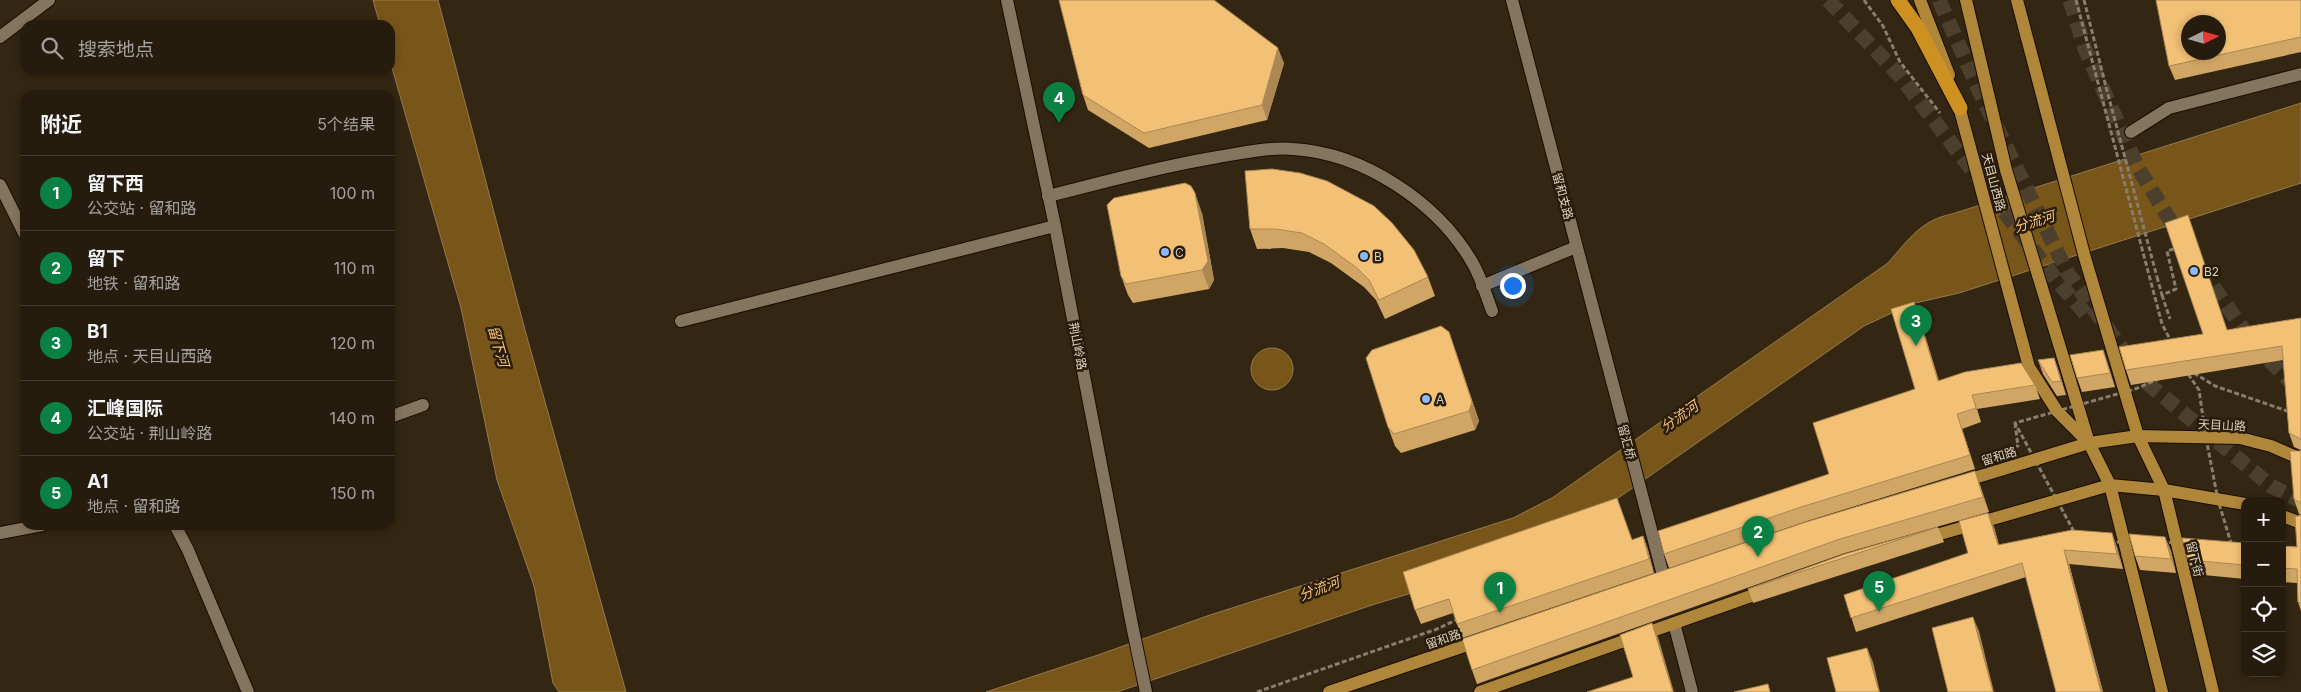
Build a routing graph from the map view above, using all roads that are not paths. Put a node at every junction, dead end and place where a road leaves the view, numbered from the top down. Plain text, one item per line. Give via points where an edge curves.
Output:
1 (48, 0) edge
2 (1007, 0) edge
3 (1512, 0) edge
4 (1898, 0) edge
5 (1920, 0) edge
6 (1966, 0) edge
7 (2016, 0) edge
8 (22, 20) edge
9 (20, 22) edge
10 (0, 37) edge
11 (2301, 74) edge
12 (1960, 108) junction
13 (2131, 132) dead end
14 (0, 184) edge
15 (1048, 196) junction
16 (20, 225) edge
17 (1055, 226) junction
18 (1576, 247) junction
19 (1482, 286) junction
20 (1492, 311) dead end
21 (681, 321) dead end
22 (1614, 391) joint
23 (423, 405) dead end
24 (395, 415) edge
25 (2138, 436) junction
26 (2089, 443) junction
27 (2301, 458) edge
28 (2110, 485) junction
29 (1950, 486) edge
30 (2164, 490) junction
31 (2241, 503) edge
32 (2286, 517) edge
33 (2301, 523) edge
34 (20, 529) edge
35 (178, 530) edge
36 (0, 533) edge
37 (1914, 542) edge
38 (1664, 579) edge
39 (1774, 587) edge
40 (1674, 623) junction
41 (1487, 639) edge
42 (248, 692) edge
43 (1146, 692) edge
44 (1329, 692) edge
45 (1480, 692) edge
46 (1692, 692) edge
47 (2162, 692) edge
48 (2213, 692) edge

1 - 8 street
2 - 15 street, 荆山岭路
3 - 18 street, 留和支路
4 - 12 highway via 1918,28
5 - 12 main road, 天目山西路
6 - 26 main road, 天目山西路, bridge via 2006,170
7 - 25 main road via 2085,258
9 - 10 street
11 - 13 street via 2168,108
12 - 26 main road, 天目山西路 via 2029,367 2057,411
14 - 16 street
15 - 17 street, 荆山岭路
15 - 19 street via 1166,167 1264,149 1294,149 1335,156 1414,196 1450,230 1473,263
17 - 21 street
17 - 43 street, 荆山岭路
18 - 19 street
18 - 22 street, 留和支路
19 - 20 street
22 - 38 street, 留汇桥
23 - 24 street
25 - 26 main road, 留和路
25 - 27 main road, 天目山路 via 2240,438
25 - 30 main road, 留下街
26 - 28 main road, 天目山西路
26 - 29 main road, 留和路
28 - 30 main road
28 - 37 main road
28 - 47 main road
30 - 31 main road
30 - 48 main road, 留下街
32 - 33 main road
34 - 36 street
35 - 42 street
39 - 40 main road
40 - 45 main road
40 - 46 street
41 - 44 main road, 留和路

